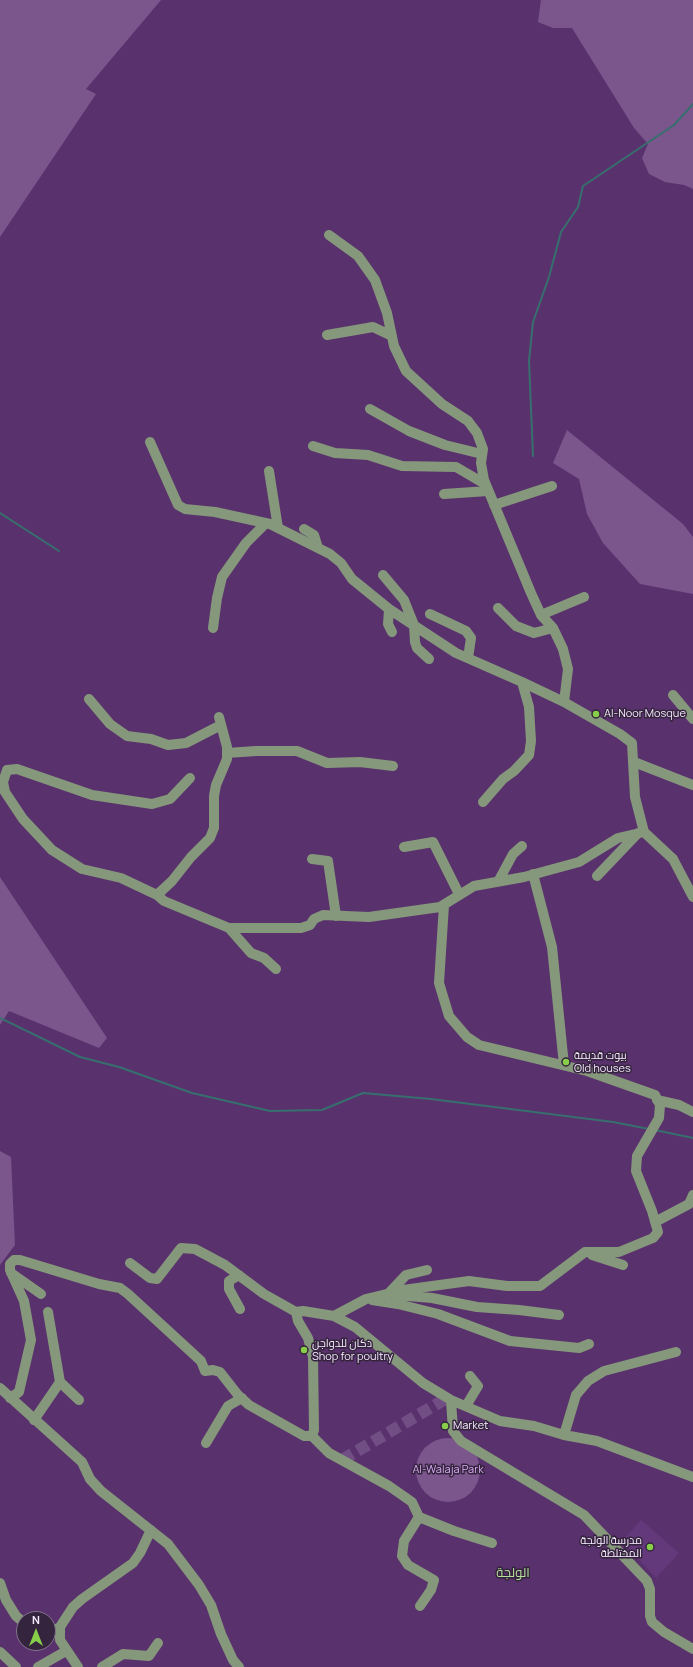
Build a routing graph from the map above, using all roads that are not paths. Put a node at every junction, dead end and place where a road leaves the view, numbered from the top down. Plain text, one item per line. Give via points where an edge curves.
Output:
1 (329, 235) dead end
2 (327, 335) dead end
3 (392, 336) junction
4 (370, 409) dead end
5 (150, 442) dead end
6 (313, 446) dead end
7 (482, 454) junction
8 (269, 471) dead end
9 (552, 486) dead end
10 (487, 487) junction
11 (444, 494) dead end
12 (494, 505) junction
13 (266, 524) junction
14 (278, 528) junction
15 (304, 529) dead end
16 (318, 548) junction
17 (383, 575) dead end
18 (584, 597) dead end
19 (498, 608) dead end
20 (389, 609) junction
21 (430, 614) dead end
22 (541, 614) junction
23 (414, 625) junction
24 (213, 628) dead end
25 (553, 628) junction
26 (392, 632) dead end
27 (468, 658) junction
28 (429, 659) dead end
29 (522, 682) junction
30 (673, 694) dead end
31 (89, 699) dead end
32 (564, 702) junction
33 (693, 719) edge
34 (227, 754) junction
35 (634, 762) junction
36 (393, 766) dead end
37 (190, 778) dead end
38 (693, 785) edge
39 (483, 802) dead end
40 (641, 832) junction
41 (522, 846) dead end
42 (404, 847) dead end
43 (312, 859) dead end
44 (533, 874) junction
45 (597, 876) dead end
46 (499, 880) junction
47 (459, 894) junction
48 (157, 895) junction
49 (693, 897) edge
50 (444, 905) junction
51 (336, 916) junction
52 (229, 928) junction
53 (276, 969) dead end
54 (564, 1066) junction
55 (658, 1100) junction
56 (693, 1112) edge
57 (692, 1202) edge
58 (655, 1222) junction
59 (584, 1252) junction
60 (130, 1263) dead end
61 (622, 1265) dead end
62 (427, 1270) dead end
63 (11, 1273) junction
64 (238, 1275) junction
65 (42, 1294) dead end
66 (388, 1294) junction
67 (366, 1299) junction
68 (240, 1309) dead end
69 (48, 1312) dead end
70 (296, 1312) junction
71 (559, 1315) dead end
72 (334, 1316) junction
73 (589, 1344) dead end
74 (676, 1352) dead end
75 (470, 1376) dead end
76 (60, 1382) junction
77 (0, 1388) edge
78 (10, 1398) junction
79 (242, 1398) junction
80 (79, 1400) dead end
81 (451, 1400) junction
82 (466, 1406) junction
83 (34, 1420) junction
84 (564, 1435) junction
85 (312, 1436) junction
86 (206, 1443) dead end
87 (693, 1477) edge
88 (419, 1517) junction
89 (151, 1530) junction
90 (492, 1543) dead end
91 (0, 1583) edge
92 (420, 1606) dead end
93 (16, 1616) edge
94 (60, 1627) junction
95 (56, 1629) edge
96 (158, 1642) dead end
97 (693, 1649) edge
98 (0, 1652) edge
99 (66, 1652) junction
100 (16, 1667) edge
101 (38, 1667) edge
102 (78, 1667) edge
103 (102, 1667) edge
104 (239, 1667) edge

1 - 3 street via 358,256 375,280
2 - 3 street via 373,327
3 - 7 street via 406,371 442,404 468,421 478,433
4 - 7 street via 409,431 445,445
5 - 13 street via 178,505 185,509 215,512
6 - 10 street via 335,453 368,455 402,466 456,467
7 - 10 street via 481,463
8 - 14 street
9 - 12 street
10 - 11 street
10 - 12 street
12 - 22 street
13 - 14 street
13 - 24 street via 246,543 222,577
14 - 16 street
15 - 16 street via 314,535
16 - 20 street via 341,563 352,579
17 - 23 street via 404,600
18 - 22 street
19 - 25 street via 516,626 534,633
20 - 23 street
20 - 26 street via 388,624
21 - 27 street via 466,631 471,638
22 - 25 street
23 - 27 street
23 - 28 street via 414,642
25 - 32 street via 563,649 568,669
27 - 29 street
29 - 32 street
29 - 39 street via 529,707 529,755
30 - 33 street
31 - 34 street via 110,724 127,736 151,739 168,745 186,742 220,721
32 - 35 street via 620,734 632,744
34 - 36 street via 256,750 297,750 327,763 360,762
34 - 48 street via 216,784 214,828 210,838
35 - 38 street
35 - 40 street via 635,797
37 - 48 street via 170,799 152,804 92,795 17,769 7,770 3,782 5,792 23,819 52,850 82,869 121,878
40 - 44 street via 618,838 579,862
40 - 45 street
40 - 49 street via 673,859
41 - 46 street via 512,854
42 - 47 street via 433,842
43 - 51 street via 328,861
44 - 46 street
44 - 54 street via 552,947
46 - 47 street via 474,886
47 - 50 street
48 - 52 street via 188,912
50 - 51 street via 369,918
50 - 54 street via 439,983 449,1016 467,1037 479,1045
51 - 52 street via 323,915 314,918 310,925 301,928
52 - 53 street via 251,953 264,958
54 - 55 street via 655,1095
55 - 56 street via 679,1105
55 - 58 street via 659,1118 637,1156 636,1171
57 - 58 street
58 - 59 street via 658,1232 653,1238 619,1252
59 - 61 street
59 - 66 street via 540,1286 508,1286 469,1280
60 - 64 street via 150,1278 157,1278 182,1248 195,1249
62 - 66 street via 406,1276
63 - 65 street
63 - 78 street via 24,1301 31,1340 19,1392
63 - 79 street via 10,1264 14,1260 20,1260 120,1288 201,1361 205,1371 220,1372 226,1377
64 - 68 street via 229,1281 229,1289
64 - 70 street via 264,1294
66 - 67 street
66 - 71 street
67 - 72 street
67 - 73 street via 438,1314 510,1341 579,1348
69 - 76 street
70 - 72 street
70 - 85 street via 298,1321 312,1346
72 - 81 street via 355,1327 423,1383
74 - 84 street via 604,1371 588,1381 576,1395
75 - 82 street via 478,1386
76 - 80 street
76 - 83 street
77 - 78 street
78 - 83 street
79 - 85 street via 249,1405 296,1432
79 - 86 street via 228,1406
81 - 82 street
81 - 97 street via 454,1431 461,1441 584,1515 647,1581 650,1589 652,1622
82 - 84 street via 500,1421 534,1426
83 - 89 street via 82,1462 90,1479 101,1491
84 - 87 street via 596,1441
85 - 88 street via 329,1453 389,1486 412,1502
88 - 90 street
88 - 92 street via 404,1541 402,1556 408,1565 434,1580 431,1590
89 - 94 street via 133,1563 82,1599 73,1607
89 - 104 street via 168,1544 199,1585 211,1606 233,1660
91 - 93 street via 6,1600
94 - 95 street
94 - 99 street via 60,1640
96 - 103 street via 149,1656 123,1654
98 - 100 street
99 - 101 street
99 - 102 street

